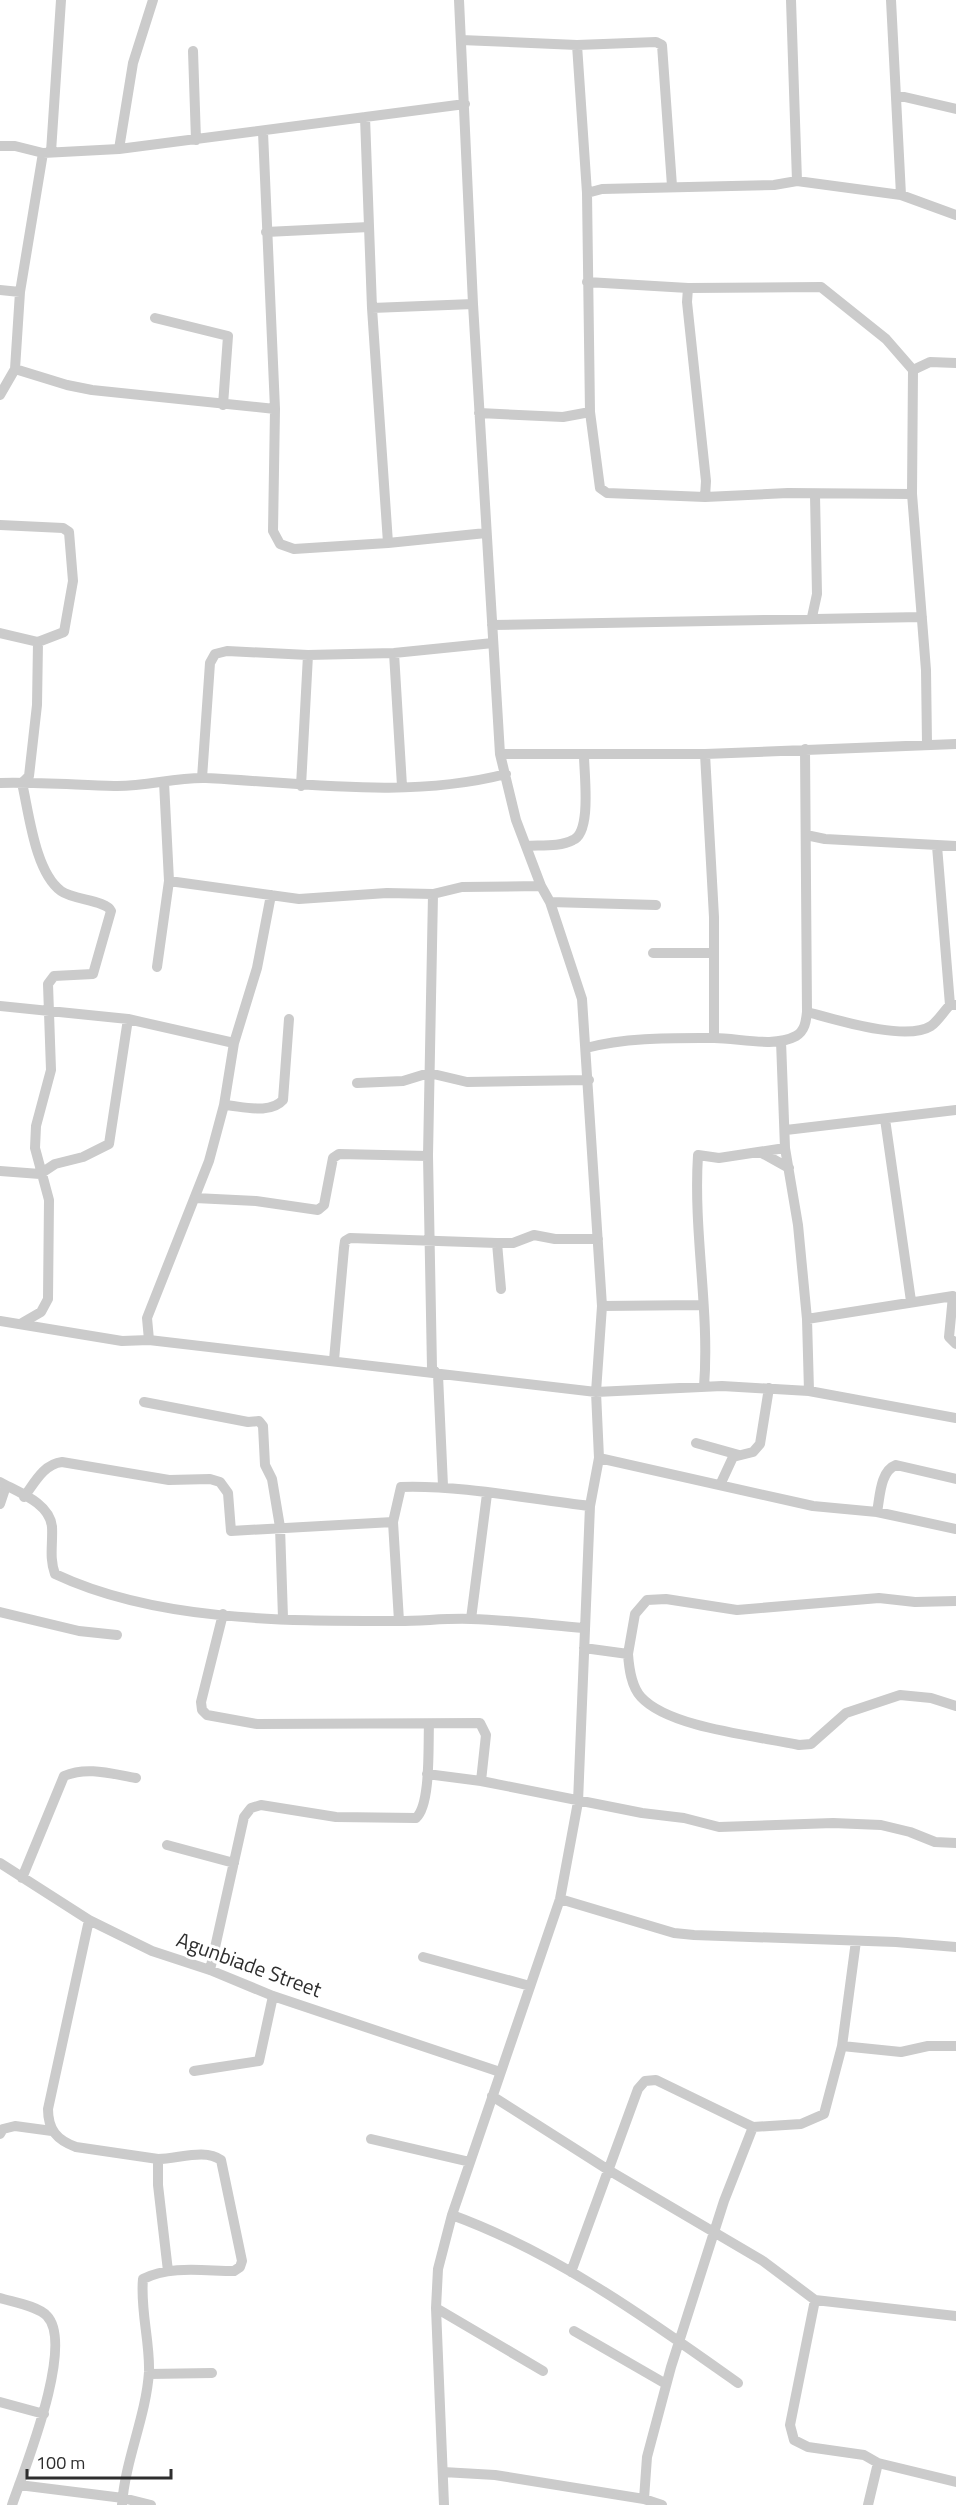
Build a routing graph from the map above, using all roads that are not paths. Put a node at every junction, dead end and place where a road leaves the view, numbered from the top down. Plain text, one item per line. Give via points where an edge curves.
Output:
1 (61, 0) edge
2 (153, 0) edge
3 (459, 0) edge
4 (791, 0) edge
5 (891, 0) edge
6 (461, 40) junction
7 (577, 45) junction
8 (192, 51) dead end
9 (896, 95) junction
10 (465, 104) junction
11 (956, 109) edge
12 (365, 117) junction
13 (263, 132) junction
14 (196, 140) junction
15 (0, 146) edge
16 (119, 149) junction
17 (47, 153) junction
18 (797, 181) junction
19 (672, 186) junction
20 (587, 188) junction
21 (901, 195) junction
22 (956, 215) edge
23 (369, 227) junction
24 (266, 232) junction
25 (587, 282) junction
26 (688, 288) junction
27 (0, 290) edge
28 (20, 292) junction
29 (473, 304) junction
30 (372, 308) junction
31 (155, 318) dead end
32 (956, 363) edge
33 (15, 369) junction
34 (913, 370) junction
35 (0, 395) edge
36 (223, 405) junction
37 (275, 409) junction
38 (590, 412) junction
39 (479, 413) junction
40 (912, 494) junction
41 (815, 495) junction
42 (705, 497) junction
43 (0, 525) edge
44 (486, 533) junction
45 (388, 543) junction
46 (812, 617) junction
47 (922, 617) junction
48 (492, 625) junction
49 (0, 633) edge
50 (38, 642) junction
51 (493, 643) junction
52 (394, 653) junction
53 (308, 655) junction
54 (927, 744) junction
55 (956, 744) edge
56 (805, 749) junction
57 (500, 754) junction
58 (705, 754) junction
59 (584, 755) junction
60 (506, 774) junction
61 (202, 778) junction
62 (164, 782) junction
63 (0, 783) edge
64 (22, 783) junction
65 (301, 786) junction
66 (402, 786) junction
67 (806, 835) junction
68 (526, 846) junction
69 (937, 846) junction
70 (956, 846) edge
71 (169, 881) junction
72 (541, 886) junction
73 (433, 894) junction
74 (271, 895) junction
75 (550, 902) junction
76 (656, 904) dead end
77 (653, 953) dead end
78 (714, 953) junction
79 (157, 967) dead end
80 (953, 1005) edge
81 (0, 1006) edge
82 (48, 1011) junction
83 (807, 1012) junction
84 (128, 1019) junction
85 (289, 1019) dead end
86 (714, 1038) junction
87 (781, 1041) junction
88 (234, 1042) junction
89 (586, 1048) junction
90 (429, 1073) junction
91 (589, 1080) junction
92 (357, 1083) dead end
93 (224, 1105) junction
94 (956, 1110) edge
95 (885, 1119) junction
96 (786, 1130) junction
97 (785, 1148) junction
98 (760, 1152) junction
99 (428, 1156) junction
100 (789, 1167) junction
101 (0, 1171) edge
102 (40, 1174) junction
103 (195, 1198) junction
104 (430, 1239) junction
105 (598, 1239) junction
106 (497, 1243) junction
107 (501, 1289) dead end
108 (955, 1296) edge
109 (911, 1301) junction
110 (702, 1305) junction
111 (602, 1306) junction
112 (807, 1319) junction
113 (0, 1321) edge
114 (22, 1323) junction
115 (149, 1340) junction
116 (956, 1344) edge
117 (334, 1360) junction
118 (438, 1375) junction
119 (704, 1387) junction
120 (769, 1388) junction
121 (809, 1391) junction
122 (596, 1392) junction
123 (144, 1402) dead end
124 (956, 1418) edge
125 (696, 1443) dead end
126 (739, 1455) junction
127 (599, 1458) junction
128 (956, 1479) edge
129 (3, 1484) edge
130 (720, 1485) junction
131 (443, 1486) junction
132 (487, 1494) junction
133 (24, 1497) junction
134 (0, 1504) edge
135 (590, 1506) junction
136 (877, 1512) junction
137 (393, 1522) junction
138 (280, 1527) junction
139 (956, 1529) edge
140 (956, 1601) edge
141 (0, 1612) edge
142 (223, 1614) junction
143 (283, 1618) junction
144 (471, 1618) junction
145 (399, 1621) junction
146 (584, 1628) junction
147 (117, 1635) dead end
148 (585, 1648) junction
149 (628, 1654) junction
150 (956, 1706) edge
151 (429, 1724) junction
152 (427, 1774) junction
153 (136, 1778) dead end
154 (481, 1781) junction
155 (578, 1802) junction
156 (956, 1843) edge
157 (167, 1845) dead end
158 (0, 1863) edge
159 (234, 1863) junction
160 (22, 1878) junction
161 (560, 1899) junction
162 (89, 1920) junction
163 (856, 1941) junction
164 (956, 1947) edge
165 (423, 1957) dead end
166 (210, 1970) junction
167 (530, 1986) junction
168 (273, 1996) junction
169 (842, 2046) junction
170 (956, 2046) edge
171 (194, 2071) dead end
172 (500, 2072) junction
173 (492, 2096) junction
174 (753, 2127) junction
175 (52, 2131) junction
176 (0, 2134) edge
177 (371, 2139) dead end
178 (158, 2158) junction
179 (470, 2162) junction
180 (610, 2171) junction
181 (452, 2215) junction
182 (713, 2233) junction
183 (168, 2271) junction
184 (571, 2272) junction
185 (0, 2298) edge
186 (815, 2300) junction
187 (436, 2308) junction
188 (956, 2316) edge
189 (574, 2331) dead end
190 (680, 2342) junction
191 (543, 2371) dead end
192 (212, 2373) dead end
193 (149, 2374) junction
194 (666, 2384) junction
195 (738, 2384) dead end
196 (0, 2402) edge
197 (44, 2414) junction
198 (878, 2463) junction
199 (443, 2472) junction
200 (956, 2482) edge
201 (19, 2485) junction
202 (644, 2499) junction
203 (123, 2502) edge
204 (12, 2505) edge
205 (151, 2505) edge
206 (444, 2505) edge
207 (662, 2505) edge
208 (868, 2505) edge

1 - 17 street
2 - 16 street via 133,63
3 - 6 street
4 - 18 street
5 - 9 street
6 - 7 street
6 - 10 street
7 - 19 street via 662,45
7 - 20 street
8 - 14 street
9 - 11 street
9 - 21 street
10 - 12 street
10 - 29 street
12 - 13 street
12 - 23 street
13 - 14 street
13 - 24 street
14 - 16 street
15 - 17 street
16 - 17 street
17 - 28 street
18 - 19 street via 774,185
18 - 21 street
19 - 20 street
20 - 25 street
21 - 22 street
23 - 24 street
23 - 30 street
24 - 37 street
25 - 26 street
25 - 38 street
26 - 34 street via 821,286 886,339
26 - 42 street
27 - 28 street
28 - 33 street
29 - 30 street
29 - 39 street
30 - 45 street
31 - 36 street via 228,336
32 - 34 street via 930,362
33 - 35 street
33 - 36 street via 92,390
34 - 40 street
36 - 37 street
37 - 45 street via 273,531 280,544 294,549
38 - 39 street via 563,417
38 - 42 street via 600,488 607,493
39 - 44 street
40 - 41 street
40 - 47 street
41 - 42 street
41 - 46 street via 817,594
43 - 50 street via 63,528 69,532 73,581 64,632
44 - 45 street
44 - 48 street
46 - 47 street
46 - 48 street
47 - 54 street
48 - 51 street
49 - 50 street
50 - 64 street via 37,705 29,776
51 - 52 street
51 - 57 street
52 - 53 street
52 - 66 street
53 - 61 street via 227,651 215,654 210,663
53 - 65 street
54 - 55 street
54 - 56 street
56 - 58 street
56 - 67 street
57 - 59 street
57 - 60 street
58 - 59 street
58 - 78 street
59 - 68 street via 585,828 576,840
60 - 66 street via 481,781
60 - 68 street
61 - 62 street
61 - 65 street
62 - 64 street via 116,786
62 - 71 street
63 - 64 street
64 - 82 street via 37,849 49,879 73,898 105,904 111,911 93,974 49,979
65 - 66 street
67 - 69 street
67 - 83 street
68 - 72 street
69 - 70 street
69 - 80 street
71 - 74 street
71 - 79 street
72 - 73 street via 462,887
72 - 75 street
73 - 74 street via 299,899
73 - 90 street
74 - 88 street via 257,968
75 - 76 street
75 - 89 street via 582,999
77 - 78 street
78 - 86 street
80 - 83 street via 930,1027 903,1032 864,1027
81 - 82 street
82 - 84 street
82 - 102 street via 51,1070 36,1126
83 - 87 street via 798,1035
84 - 88 street
84 - 102 street via 109,1144 83,1157 55,1164
85 - 93 street via 284,1100 270,1108
86 - 87 street
86 - 89 street via 608,1043
87 - 96 street
88 - 93 street
89 - 91 street
90 - 91 street via 468,1082
90 - 92 street via 403,1081
90 - 99 street
91 - 105 street
93 - 103 street
94 - 95 street
95 - 96 street
95 - 109 street
96 - 97 street
97 - 98 street
97 - 100 street
98 - 100 street
98 - 110 street via 719,1158 698,1155 696,1223
99 - 103 street via 339,1154 333,1158 324,1205 318,1210
99 - 104 street
100 - 112 street
101 - 102 street
102 - 114 street via 49,1200 48,1299 41,1312
103 - 115 street via 147,1318
104 - 106 street
104 - 117 street via 345,1240
104 - 118 street via 432,1368
105 - 106 street via 534,1235 513,1243
105 - 111 street
106 - 107 street
108 - 109 street
108 - 116 street via 949,1337
109 - 112 street
110 - 111 street
110 - 119 street via 707,1347
111 - 122 street
112 - 121 street
113 - 114 street
114 - 115 street via 122,1341
115 - 117 street
117 - 118 street
118 - 122 street
118 - 131 street
119 - 120 street
119 - 122 street
120 - 121 street
120 - 126 street via 760,1444 753,1452
121 - 124 street
122 - 127 street
123 - 138 street via 259,1421
125 - 126 street
126 - 130 street via 733,1458
127 - 130 street
127 - 135 street
128 - 136 street via 896,1465 890,1467 885,1473
129 - 133 street
129 - 134 street
130 - 136 street via 813,1506
131 - 132 street
131 - 137 street via 401,1486
132 - 135 street
132 - 144 street
133 - 138 street via 46,1468 62,1462 169,1480 210,1479 220,1482 228,1493 231,1532
133 - 142 street via 45,1509 52,1526 55,1574 145,1604
135 - 146 street
136 - 139 street
137 - 138 street
137 - 145 street
138 - 143 street
140 - 149 street via 879,1598 737,1610 666,1599 647,1600 635,1614
141 - 147 street via 79,1631
142 - 143 street
142 - 151 street via 201,1702 207,1714 257,1724
143 - 145 street
144 - 145 street
144 - 146 street
146 - 148 street
148 - 149 street
148 - 155 street
149 - 150 street via 629,1671 640,1696 672,1718 799,1745 811,1744 846,1713 900,1695 931,1698
151 - 152 street
151 - 154 street via 483,1725 486,1735
152 - 154 street
152 - 159 street via 421,1813 408,1820 336,1817 261,1805 251,1808 244,1817
153 - 160 street via 97,1771 64,1776
154 - 155 street
155 - 156 street via 719,1827 881,1825 935,1842
155 - 161 street
157 - 159 street
158 - 160 street, Agunbiade Street
159 - 166 street
160 - 162 street, Agunbiade Street
161 - 163 street via 694,1935
161 - 167 street
162 - 166 street, Agunbiade Street via 153,1952
162 - 175 street via 48,2109
163 - 164 street
163 - 169 street
165 - 167 street
166 - 168 street, Agunbiade Street
167 - 172 street
168 - 171 street via 259,2061
168 - 172 street, Agunbiade Street
169 - 170 street via 901,2052 928,2046
169 - 174 street via 824,2114 801,2124
172 - 173 street
173 - 179 street
173 - 180 street
174 - 180 street via 656,2080 645,2081 638,2089
174 - 182 street
175 - 176 street via 15,2126
175 - 178 street via 76,2147
177 - 179 street
178 - 183 street
178 - 183 street via 213,2154 221,2160 242,2261 234,2271
179 - 181 street
180 - 182 street
180 - 184 street
181 - 184 street via 498,2232
181 - 187 street via 438,2270
182 - 186 street via 763,2260
182 - 190 street
183 - 193 street via 143,2279
184 - 190 street
185 - 197 street via 46,2314 54,2326 56,2341
186 - 188 street
186 - 198 street via 790,2425 794,2440 808,2447 864,2455
187 - 191 street
187 - 199 street
189 - 194 street
190 - 194 street
190 - 195 street
192 - 193 street
193 - 203 street
194 - 202 street via 647,2457
196 - 197 street
197 - 201 street
198 - 200 street
198 - 208 street
199 - 202 street via 495,2475
199 - 206 street
201 - 203 street
201 - 204 street
202 - 207 street
203 - 205 street

